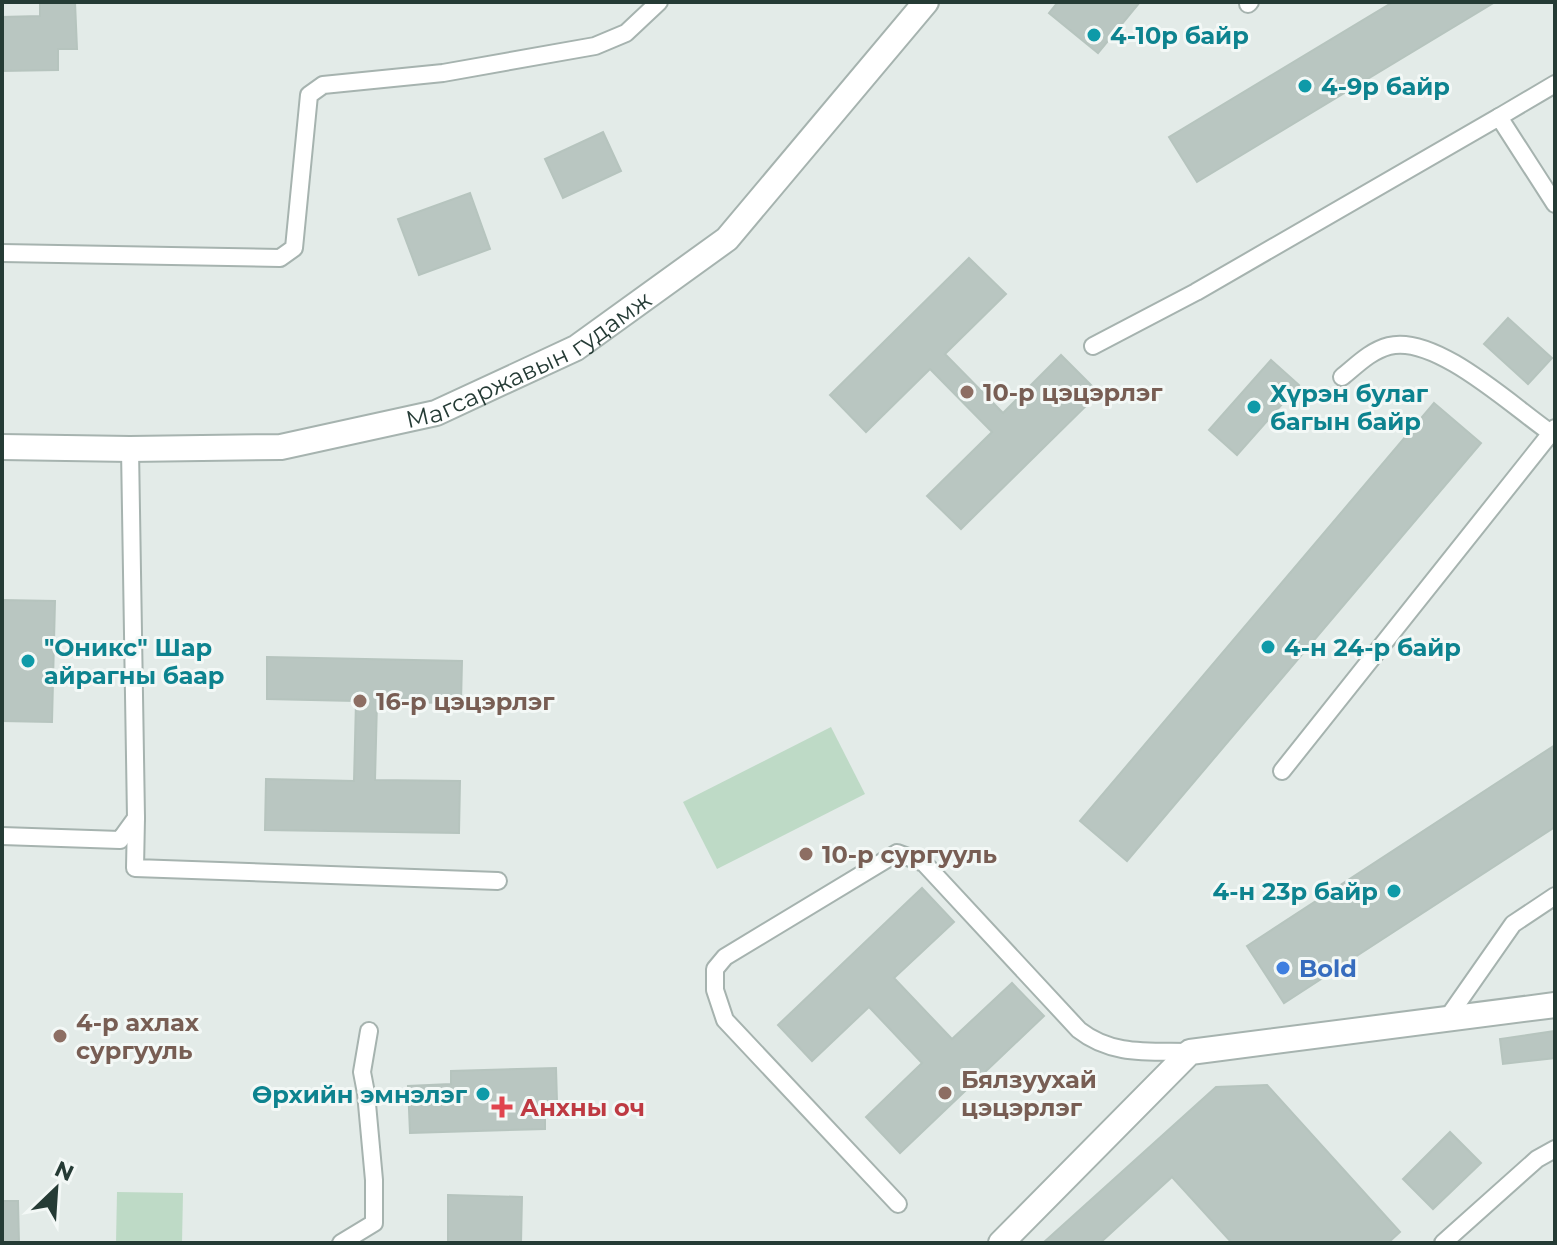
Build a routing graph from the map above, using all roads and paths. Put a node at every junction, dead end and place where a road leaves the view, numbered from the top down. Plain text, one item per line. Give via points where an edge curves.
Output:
1 (659, 2) edge
2 (926, 2) edge
3 (1555, 84) edge
4 (1499, 117) junction
5 (1555, 204) edge
6 (2, 253) edge
7 (1093, 346) dead end
8 (1342, 377) dead end
9 (1553, 431) edge
10 (2, 447) edge
11 (130, 449) junction
12 (1282, 771) dead end
13 (136, 818) junction
14 (2, 836) edge
15 (498, 881) dead end
16 (1555, 896) edge
17 (1555, 1005) edge
18 (1448, 1017) junction
19 (369, 1031) dead end
20 (1190, 1052) junction
21 (1555, 1149) edge
22 (898, 1204) dead end
23 (341, 1243) edge
24 (1001, 1243) edge
25 (1443, 1243) edge

1 - 6 lane via 626,33 595,46 443,73 323,85 309,95 294,248 280,258
2 - 11 street, Магсаржавын гудамж via 727,239 576,348 436,413 281,447
3 - 4 lane
4 - 5 lane
4 - 7 lane
8 - 9 lane via 1370,353 1392,345 1421,348 1455,362
9 - 12 lane
10 - 11 street, Магсаржавын гудамж
11 - 13 lane
13 - 14 lane via 120,840
13 - 15 lane via 135,868
16 - 18 lane via 1513,924
17 - 18 street
18 - 20 street
19 - 23 lane via 362,1072 374,1223
20 - 22 lane via 1113,1049 1091,1040 924,863 897,853 725,957 715,969 715,990 725,1020
20 - 24 street
21 - 25 lane

